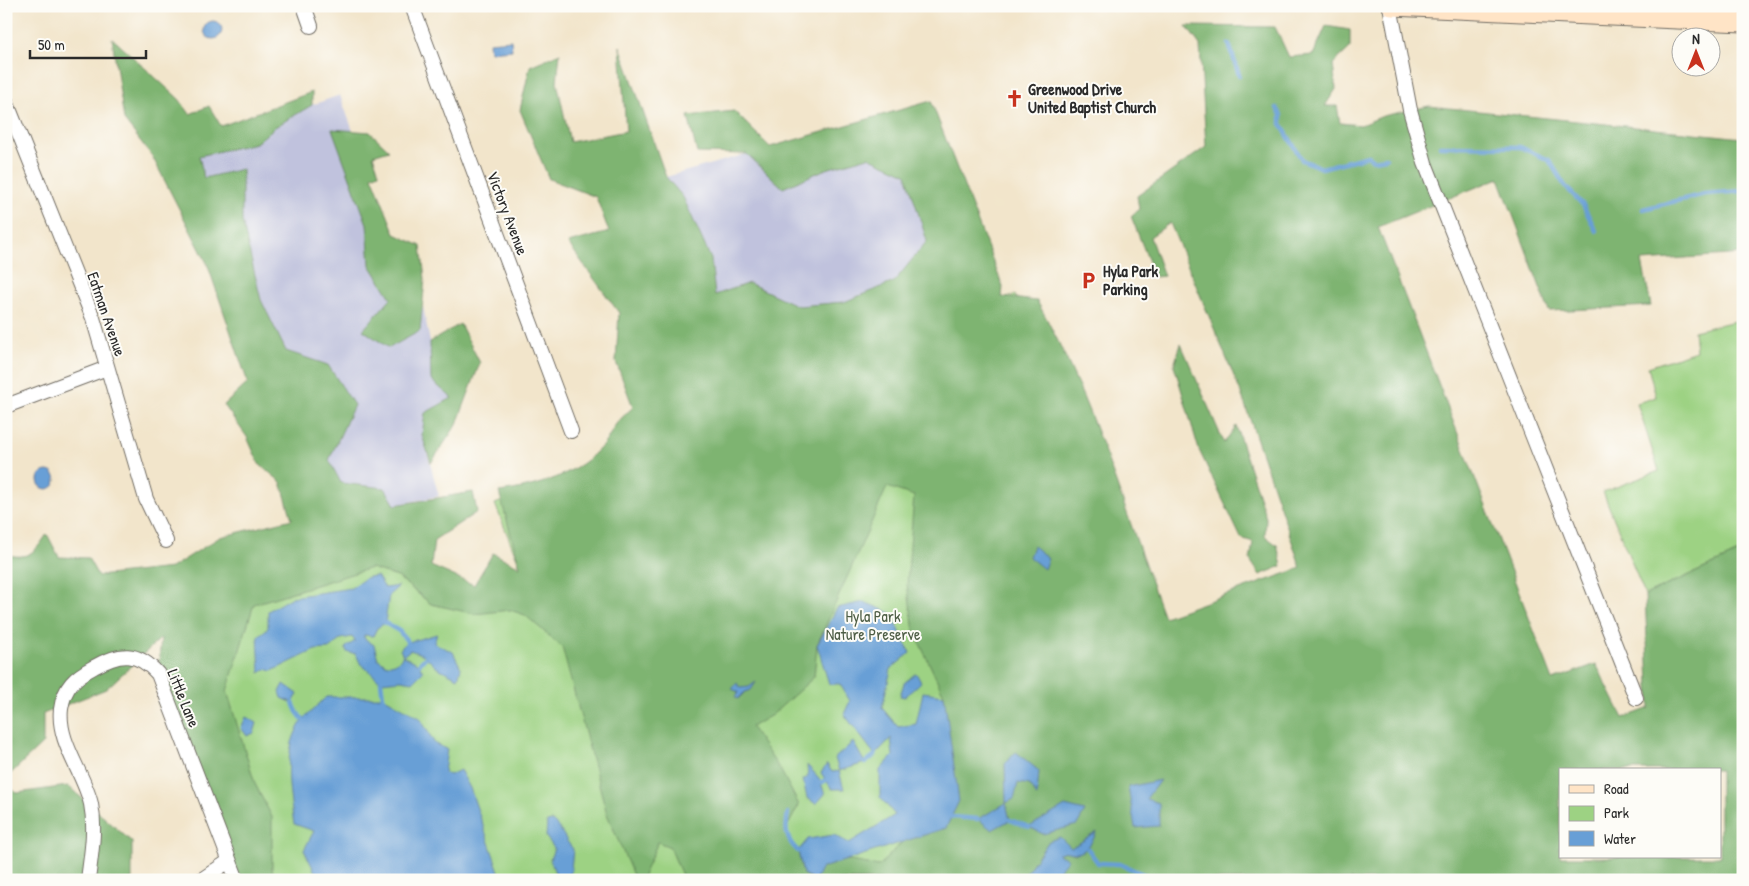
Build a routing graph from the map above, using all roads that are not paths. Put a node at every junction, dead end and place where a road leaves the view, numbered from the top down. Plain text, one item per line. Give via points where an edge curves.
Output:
1 (304, 6) edge
2 (412, 6) edge
3 (1391, 6) edge
4 (1743, 22) edge
5 (311, 26) dead end
6 (6, 101) edge
7 (11, 129) edge
8 (107, 368) junction
9 (6, 406) edge
10 (571, 431) dead end
11 (166, 541) dead end
12 (1636, 698) dead end
13 (229, 861) junction
14 (88, 880) edge
15 (201, 880) edge
16 (237, 880) edge

1 - 5 street
2 - 10 street, Victory Avenue
3 - 4 main road
3 - 12 street via 1410,110 1425,163
6 - 7 street, Eatman Avenue
7 - 8 street, Eatman Avenue via 93,318
8 - 9 street
8 - 11 street, Eatman Avenue via 146,499
13 - 14 street, Little Lane via 158,674 138,658 113,656 76,676 68,686 61,711 62,726 91,803 93,836
13 - 15 street
13 - 16 street, Little Lane

